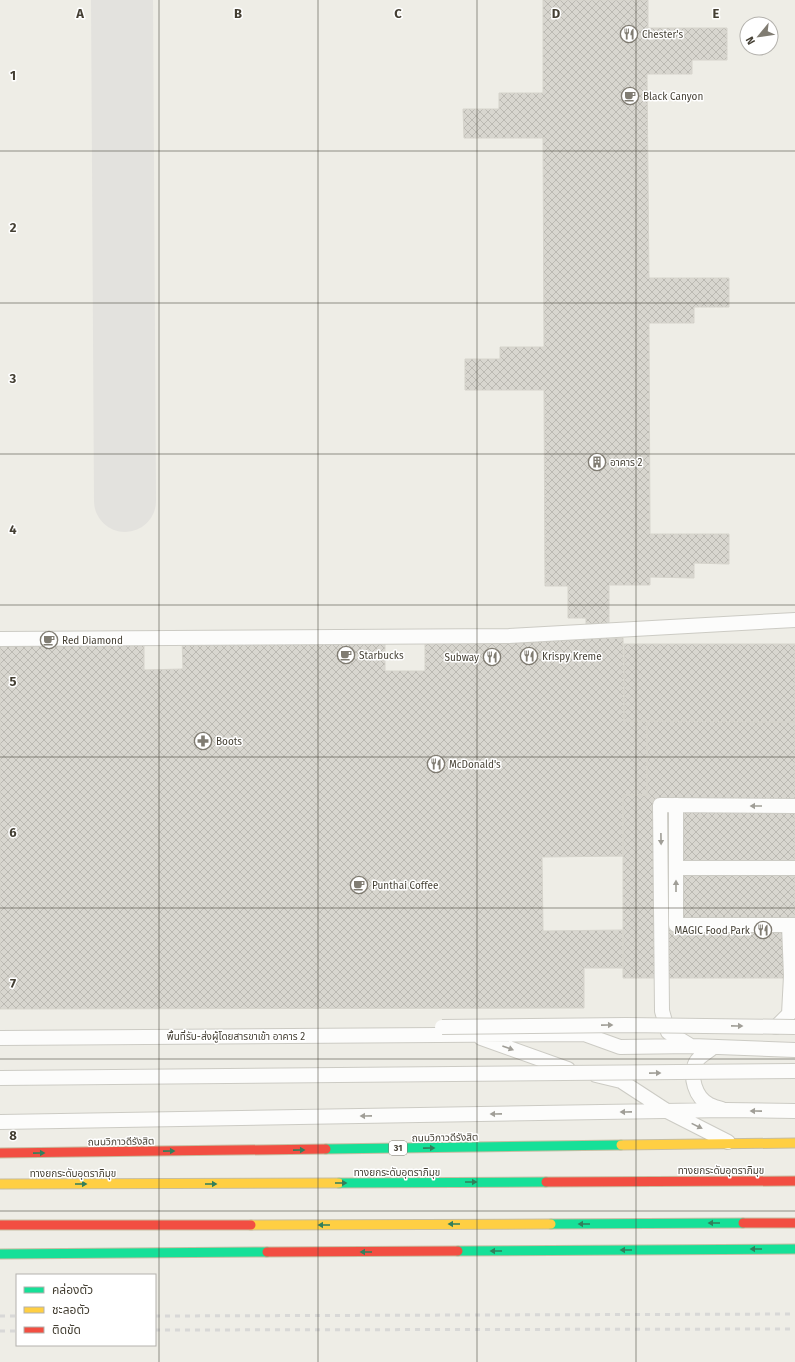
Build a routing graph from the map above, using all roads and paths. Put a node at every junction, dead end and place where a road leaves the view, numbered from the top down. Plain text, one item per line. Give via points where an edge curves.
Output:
1 (795, 620) edge
2 (0, 639) edge
3 (676, 805) junction
4 (795, 806) edge
5 (676, 868) junction
6 (795, 868) edge
7 (792, 925) edge
8 (776, 1027) junction
9 (795, 1027) edge
10 (0, 1032) edge
11 (471, 1035) junction
12 (0, 1038) edge
13 (692, 1046) junction
14 (712, 1048) junction
15 (795, 1050) edge
16 (568, 1069) junction
17 (795, 1071) edge
18 (0, 1074) edge
19 (0, 1078) edge
20 (726, 1110) junction
21 (667, 1111) junction
22 (795, 1111) edge
23 (0, 1122) edge
24 (795, 1143) edge
25 (733, 1144) junction
26 (0, 1153) edge
27 (795, 1181) edge
28 (0, 1184) edge
29 (795, 1223) edge
30 (0, 1225) edge
31 (795, 1249) edge
32 (0, 1254) edge

1 - 2 lane via 509,636
4 -> 3 lane
3 - 5 lane
3 -> 13 lane via 660,805 662,1011 668,1032
5 - 6 lane
7 -> 5 lane via 676,925
7 - 8 lane via 789,1014
8 - 9 lane, bridge
10 -> 8 lane, bridge via 626,1025
11 - 12 lane, พื้นที่รับ-ส่งผู้โดยสารขาเข้า อาคาร 2
11 - 13 lane, พื้นที่รับ-ส่งผู้โดยสารขาเข้า อาคาร 2 via 584,1034 620,1047
11 -> 16 lane
13 - 14 lane, พื้นที่รับ-ส่งผู้โดยสารขาเข้า อาคาร 2
14 - 15 lane, พื้นที่รับ-ส่งผู้โดยสารขาเข้า อาคาร 2
14 - 20 lane via 697,1060 693,1070 693,1081 698,1095 709,1105
16 - 18 lane
16 - 21 lane via 621,1081
19 -> 17 lane, bridge
20 - 21 lane
22 -> 20 lane
21 -> 23 lane
21 -> 25 lane
24 - 25 highway, ถนนวิภาวดีรังสิต / 31
26 -> 25 highway, ถนนวิภาวดีรังสิต / 31
28 -> 27 highway, ทางยกระดับอุตราภิมุข
29 -> 30 highway
31 -> 32 highway

